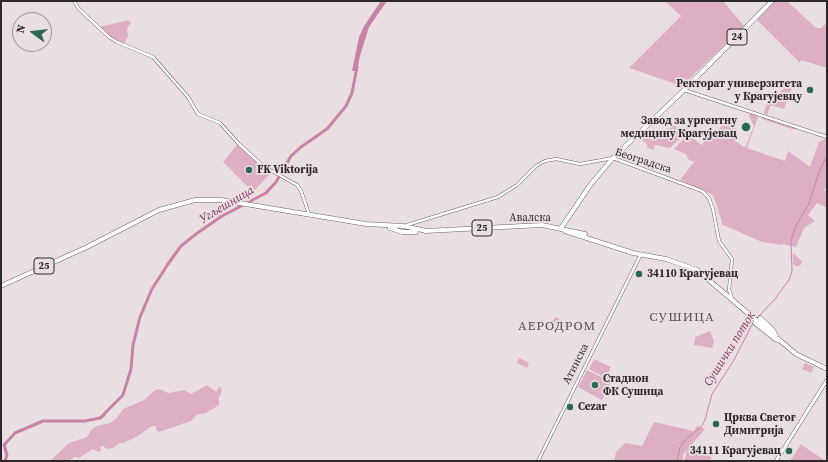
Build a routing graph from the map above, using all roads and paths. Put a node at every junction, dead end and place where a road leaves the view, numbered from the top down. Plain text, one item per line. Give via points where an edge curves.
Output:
1 (74, 1) edge
2 (772, 1) edge
3 (684, 90) junction
4 (827, 137) edge
5 (613, 158) junction
6 (309, 214) junction
7 (402, 228) junction
8 (561, 228) junction
9 (641, 254) junction
10 (1, 287) edge
11 (733, 300) junction
12 (760, 318) dead end
13 (755, 323) dead end
14 (776, 337) junction
15 (782, 342) junction
16 (827, 368) edge
17 (827, 380) edge
18 (538, 461) edge
19 (776, 461) edge

1 - 6 street via 79,9 117,42 153,57 188,97 198,114 220,123 263,166 299,188
2 - 3 main road, 24
3 - 4 street
3 - 5 main road, 24
5 - 7 street, Београдска via 582,164 558,159 547,160 537,165 520,182 498,197
5 - 8 main road, 24 via 591,184
5 - 11 street, Београдска via 697,189 709,198 718,241 732,259 729,290
6 - 7 main road, 25
6 - 10 main road, 25 via 238,202 186,202 166,208
7 - 8 main road, Авалска / 25 via 427,231 540,225
8 - 9 main road, Авалска
9 - 11 main road, Авалска via 697,270
9 - 18 street, Атинска
11 - 14 main road, Авалска
12 - 14 main road via 773,330
13 - 15 main road
14 - 15 main road
15 - 16 main road via 805,359
17 - 19 main road

